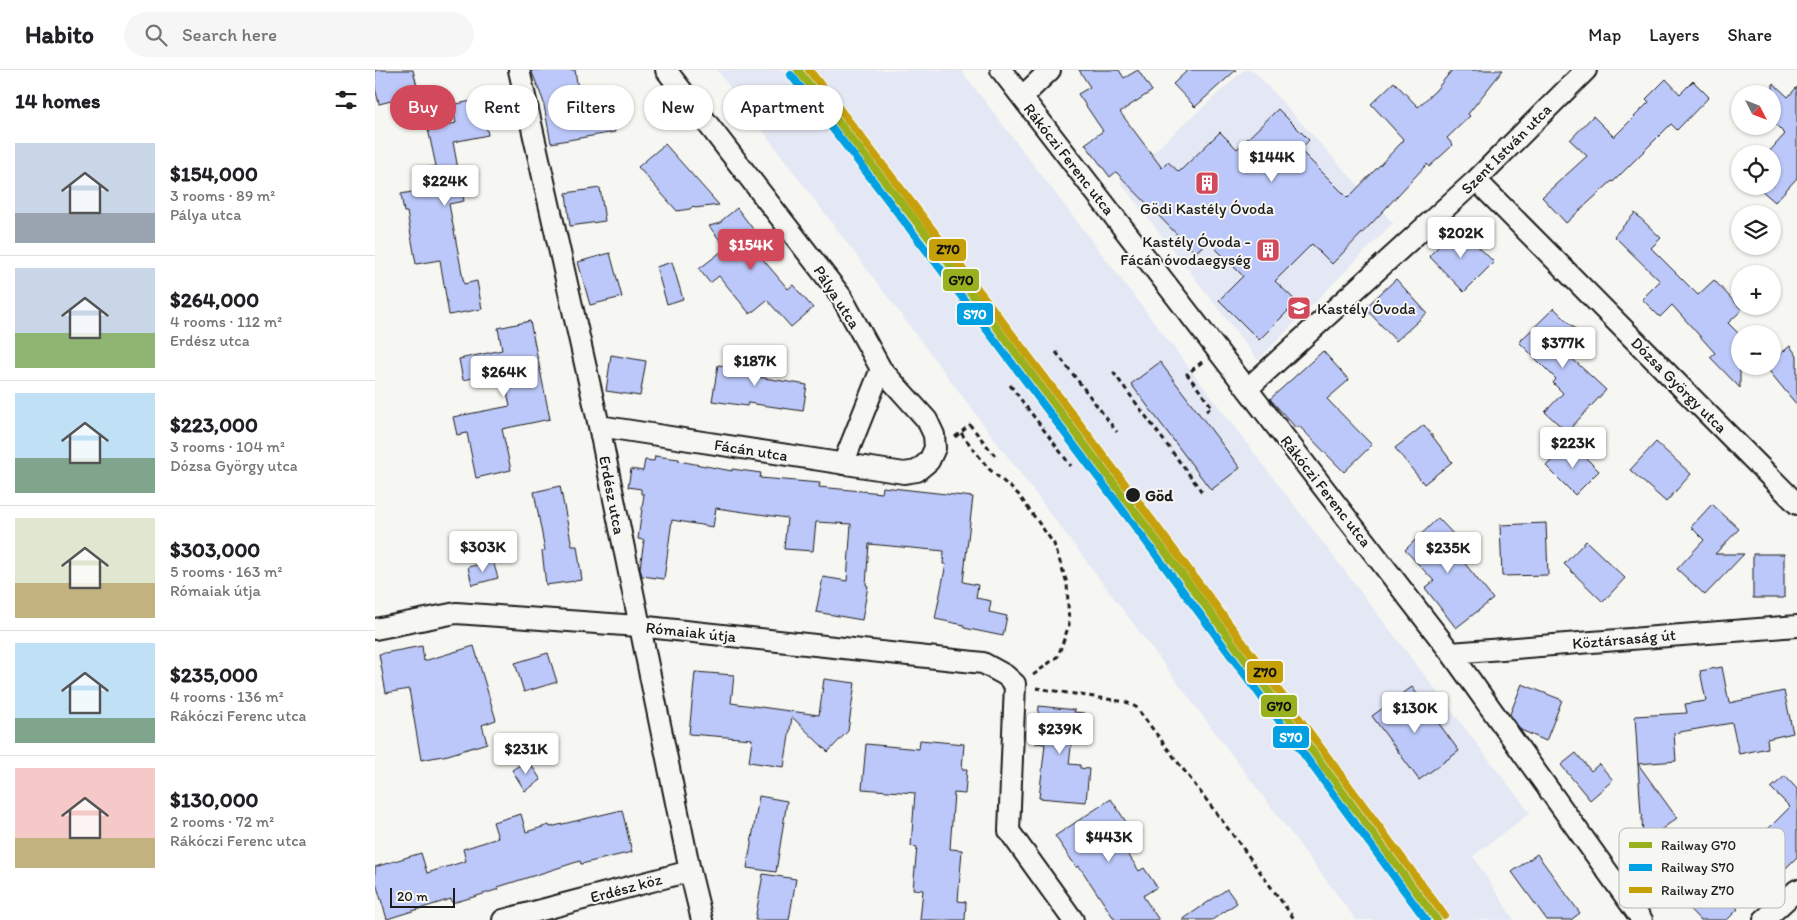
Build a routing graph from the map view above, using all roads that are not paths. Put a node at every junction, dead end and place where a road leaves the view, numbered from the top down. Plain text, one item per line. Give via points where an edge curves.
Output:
1 (519, 70) edge
2 (666, 70) edge
3 (1001, 70) edge
4 (1050, 70) edge
5 (1586, 70) edge
6 (1021, 97) junction
7 (1476, 180) junction
8 (881, 369) junction
9 (1247, 389) junction
10 (599, 426) junction
11 (843, 464) junction
12 (904, 473) joint
13 (1797, 504) edge
14 (638, 626) junction
15 (1797, 626) edge
16 (375, 629) edge
17 (1451, 653) junction
18 (690, 871) junction
19 (1619, 889) edge
20 (1797, 890) edge
21 (1785, 901) edge
22 (1632, 908) edge
23 (1777, 908) edge
24 (503, 920) edge
25 (703, 920) edge
26 (1073, 920) edge
27 (1641, 920) edge
28 (1764, 920) edge

1 - 10 street, Erdész utca
2 - 8 street, Pálya utca via 841,296
3 - 6 street, Rákóczi Ferenc utca
4 - 6 street
5 - 7 street, Szent István utca
6 - 9 street, Rákóczi Ferenc utca
7 - 9 street, Szent István utca
7 - 13 street, Dózsa György utca
8 - 11 street
8 - 12 street, Pálya utca via 927,420 934,435 935,448 929,461 917,471
9 - 17 street, Rákóczi Ferenc utca
10 - 11 street, Fácán utca
10 - 14 street, Erdész utca
11 - 12 street, Fácán utca
14 - 16 street, Rómaiak útja via 456,613
14 - 18 street, Erdész utca
14 - 26 street, Rómaiak útja via 983,663 1010,680 1009,831
15 - 17 street, Köztársaság út
17 - 19 street, Rákóczi Ferenc utca
18 - 24 street, Erdész köz
18 - 25 street, Erdész utca
20 - 21 street
22 - 27 street, Rákóczi Ferenc utca
23 - 28 street

